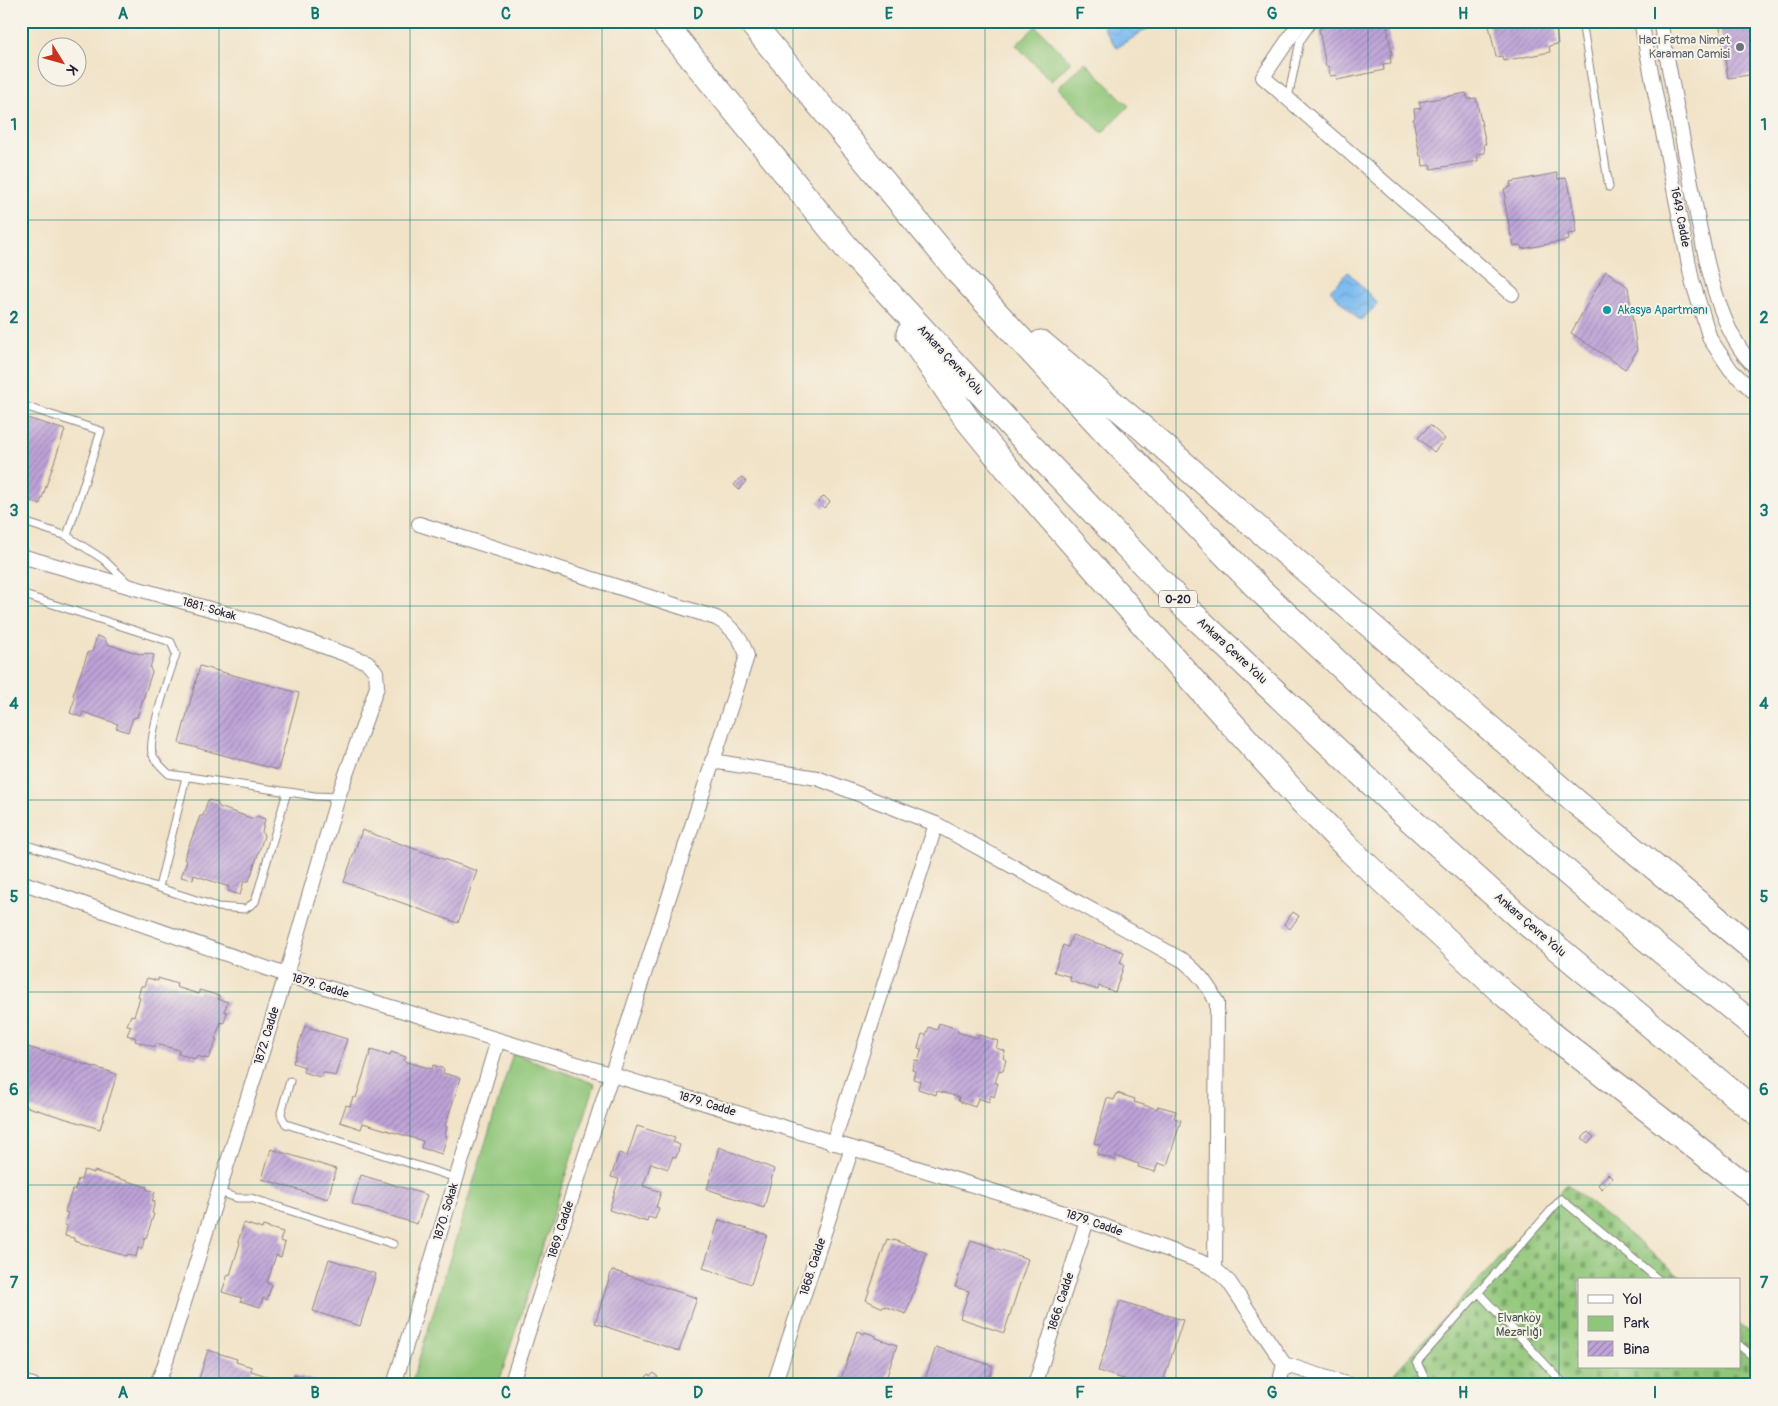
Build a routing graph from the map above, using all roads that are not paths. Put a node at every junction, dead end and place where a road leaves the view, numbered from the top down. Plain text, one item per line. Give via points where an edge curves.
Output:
1 (662, 21) edge
2 (750, 21) edge
3 (1301, 21) edge
4 (1314, 21) edge
5 (1582, 21) edge
6 (1641, 21) edge
7 (1660, 21) edge
8 (1288, 98) junction
9 (1609, 187) dead end
10 (846, 246) junction
11 (960, 274) junction
12 (1512, 294) dead end
13 (1757, 368) edge
14 (1757, 395) edge
15 (21, 404) edge
16 (21, 521) edge
17 (419, 524) dead end
18 (68, 536) junction
19 (21, 556) edge
20 (134, 588) junction
21 (21, 594) edge
22 (377, 687) joint
23 (712, 761) junction
24 (186, 777) junction
25 (287, 792) junction
26 (338, 797) junction
27 (936, 824) junction
28 (21, 843) edge
29 (21, 882) edge
30 (159, 887) junction
31 (1757, 952) edge
32 (286, 976) junction
33 (1757, 1028) edge
34 (498, 1040) junction
35 (611, 1075) junction
36 (290, 1081) dead end
37 (1757, 1113) edge
38 (833, 1143) junction
39 (852, 1148) junction
40 (456, 1178) junction
41 (218, 1192) junction
42 (1757, 1195) edge
43 (1087, 1220) junction
44 (392, 1244) dead end
45 (1215, 1269) junction
46 (1657, 1278) edge
47 (1478, 1292) junction
48 (1740, 1346) edge
49 (1757, 1360) edge
50 (1284, 1364) junction
51 (21, 1382) edge
52 (33, 1385) edge
53 (156, 1385) edge
54 (394, 1385) edge
55 (510, 1385) edge
56 (774, 1385) edge
57 (1035, 1385) edge
58 (1278, 1385) edge
59 (1350, 1385) edge
60 (1428, 1385) edge
61 (1565, 1385) edge

1 - 10 highway, Ankara Çevre Yolu / O-20
2 - 11 highway
3 - 8 street via 1263,77
4 - 8 lane via 1300,41
5 - 9 lane
6 - 14 street, 1649. Cadde via 1692,280 1710,339 1732,370
7 - 13 street, 1649. Cadde via 1709,271 1727,326 1739,348
8 - 12 street
10 - 37 highway, Ankara Çevre Yolu / O-20 via 1017,432 1186,608 1403,813 1517,915
10 - 42 highway via 967,419 1007,468 1297,796 1358,858 1503,993 1599,1074
11 - 31 highway via 1576,802
11 - 33 highway via 1115,441 1260,590 1350,676 1528,839
15 - 18 lane via 101,431
16 - 18 lane
17 - 23 street, 1869. Cadde via 725,623 739,636 747,656
18 - 20 lane via 103,559
19 - 20 street, 1881. Sokak
20 - 22 street, 1881. Sokak via 256,622 367,662 376,672
21 - 24 lane via 171,642 176,654 167,679 152,752 169,774
22 - 26 street, 1872. Cadde
23 - 27 street via 817,778
23 - 35 street, 1869. Cadde
24 - 25 lane
24 - 30 lane
25 - 26 lane
25 - 30 lane via 255,902 244,909 218,907
26 - 32 street, 1872. Cadde
27 - 38 street
27 - 45 street via 1184,961 1206,982 1216,1003
28 - 30 lane
29 - 32 street, 1879. Cadde
32 - 34 street, 1879. Cadde
32 - 41 street, 1872. Cadde
34 - 35 street, 1879. Cadde
34 - 40 street, 1870. Sokak
35 - 38 street, 1879. Cadde
35 - 55 street, 1869. Cadde
36 - 40 lane via 281,1112 286,1124
38 - 39 street, 1879. Cadde
39 - 43 street, 1879. Cadde
39 - 56 street, 1868. Cadde
40 - 54 street, 1870. Sokak
41 - 44 lane via 237,1198 251,1198
41 - 53 street, 1872. Cadde
43 - 45 street, 1879. Cadde
43 - 57 street, 1866. Cadde
45 - 50 street, 1879. Cadde via 1229,1282
46 - 47 lane via 1561,1199
47 - 60 lane via 1417,1362
47 - 61 lane
48 - 49 lane
50 - 58 street
50 - 59 street
51 - 52 street

